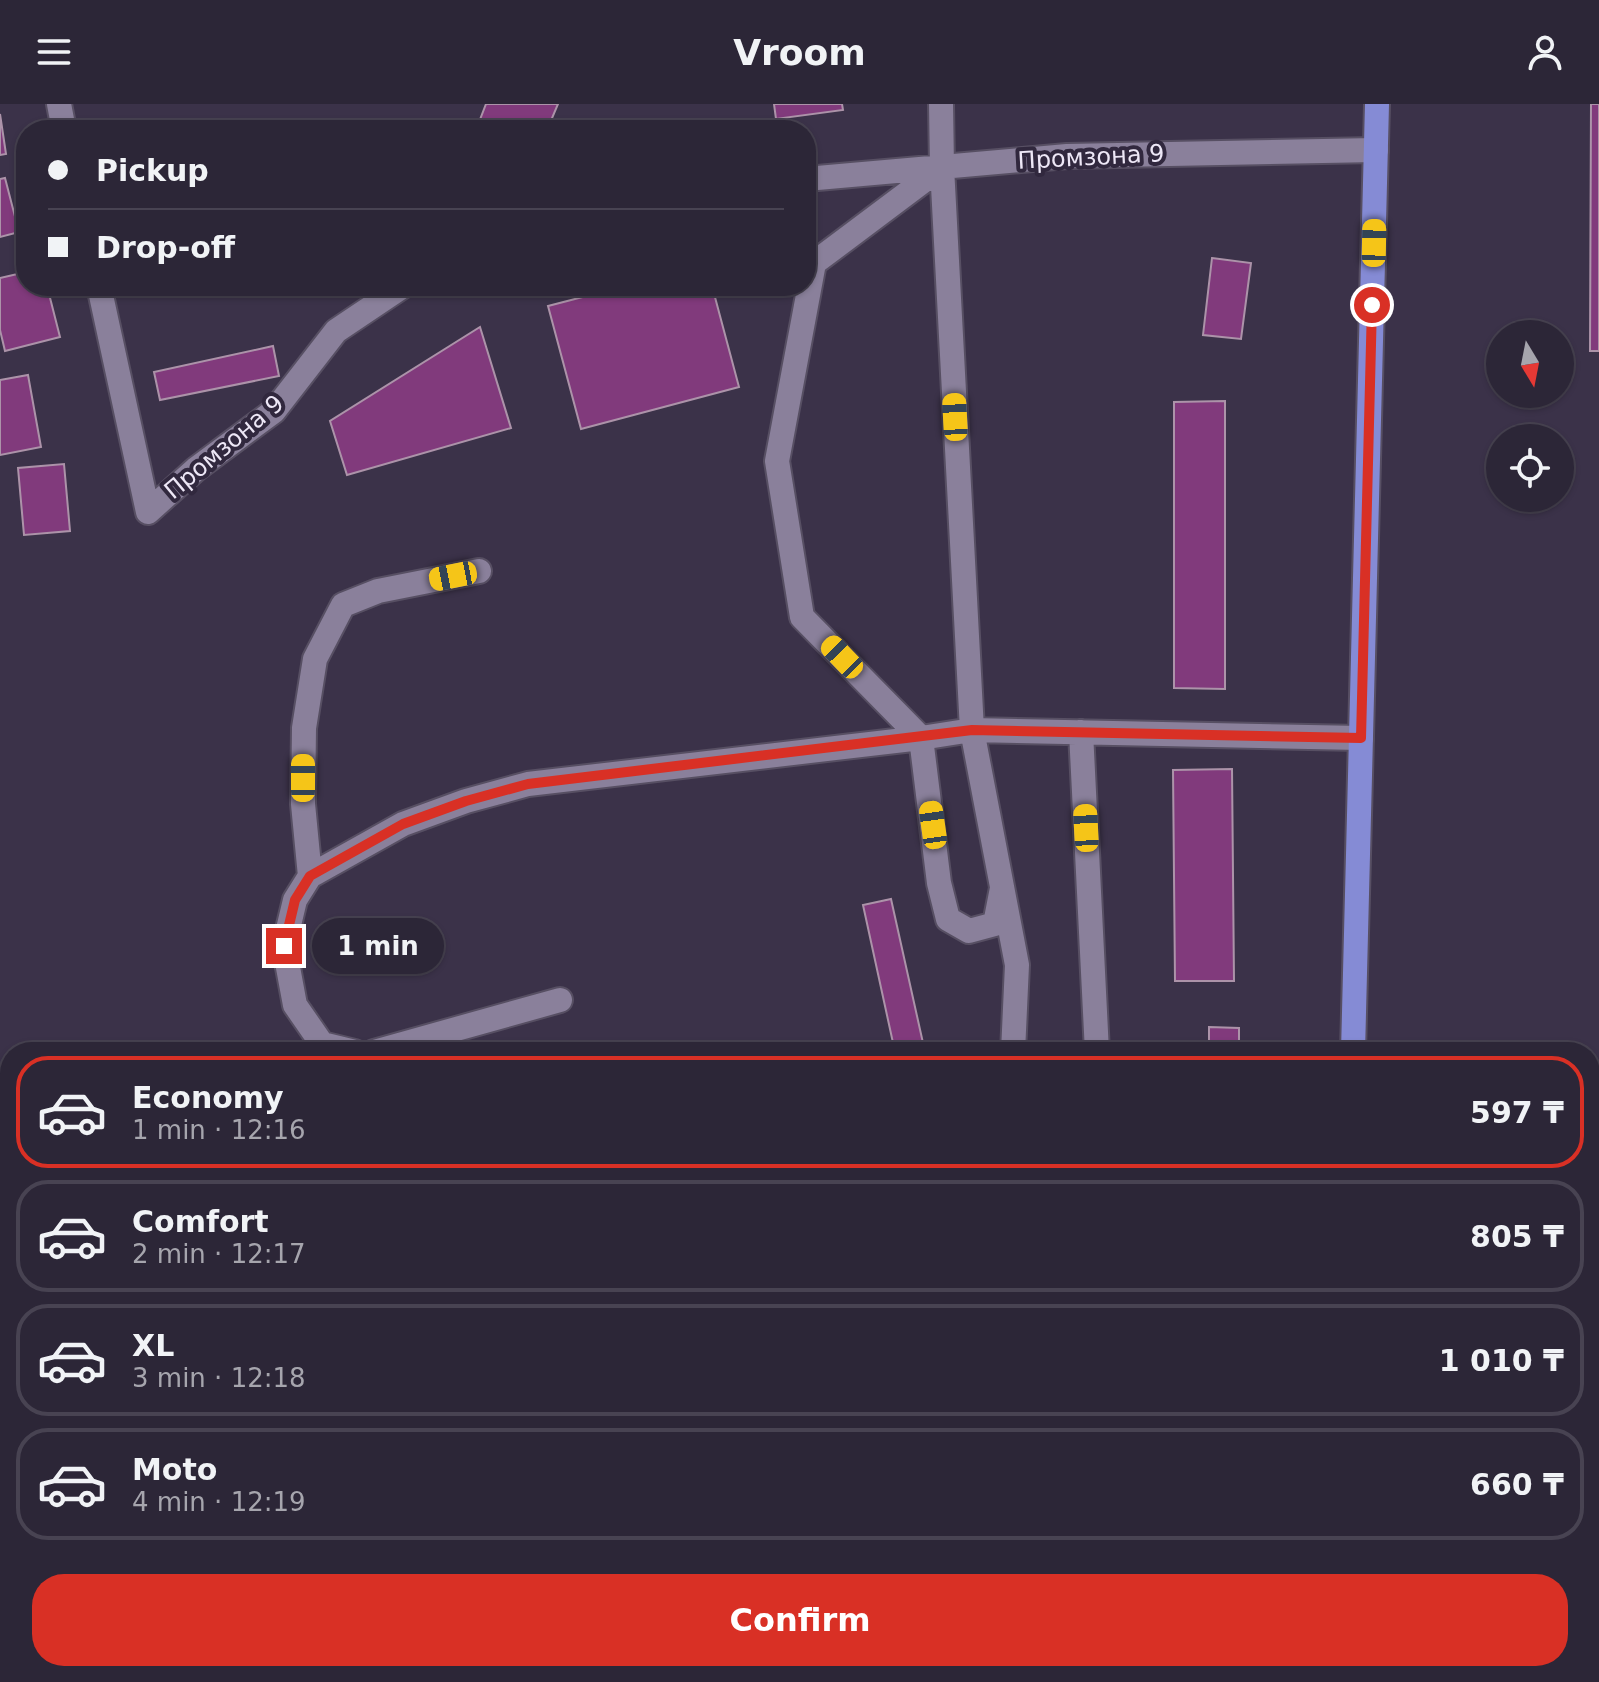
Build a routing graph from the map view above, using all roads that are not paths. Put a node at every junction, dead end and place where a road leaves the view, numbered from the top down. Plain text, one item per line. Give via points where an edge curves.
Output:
1 (941, 104) edge
2 (1377, 104) edge
3 (1376, 150) junction
4 (942, 167) junction
5 (816, 178) edge
6 (816, 262) edge
7 (101, 296) edge
8 (388, 296) edge
9 (808, 296) edge
10 (479, 571) dead end
11 (972, 730) junction
12 (1081, 732) junction
13 (921, 738) junction
14 (1361, 738) junction
15 (310, 876) junction
16 (1002, 888) junction
17 (560, 1000) dead end
18 (321, 1042) edge
19 (410, 1042) edge
20 (1013, 1042) edge
21 (1096, 1042) edge
22 (1353, 1042) edge

1 - 4 street
2 - 3 main road
3 - 4 street, Промзона 9 via 1067,156
3 - 14 main road
4 - 5 street, Промзона 9
4 - 6 street
4 - 11 street
7 - 8 street, Промзона 9 via 148,512 274,411 336,331
9 - 13 street via 777,461 802,617
10 - 15 street via 378,591 343,605 315,659 304,728 303,804
11 - 12 street
11 - 13 street
11 - 16 street
12 - 14 street
12 - 21 street
13 - 15 street via 528,784 403,824
13 - 16 street via 948,919 969,931 995,924
14 - 22 main road
15 - 18 street via 295,900 284,946 295,1005
16 - 20 street via 1017,965
17 - 19 street

